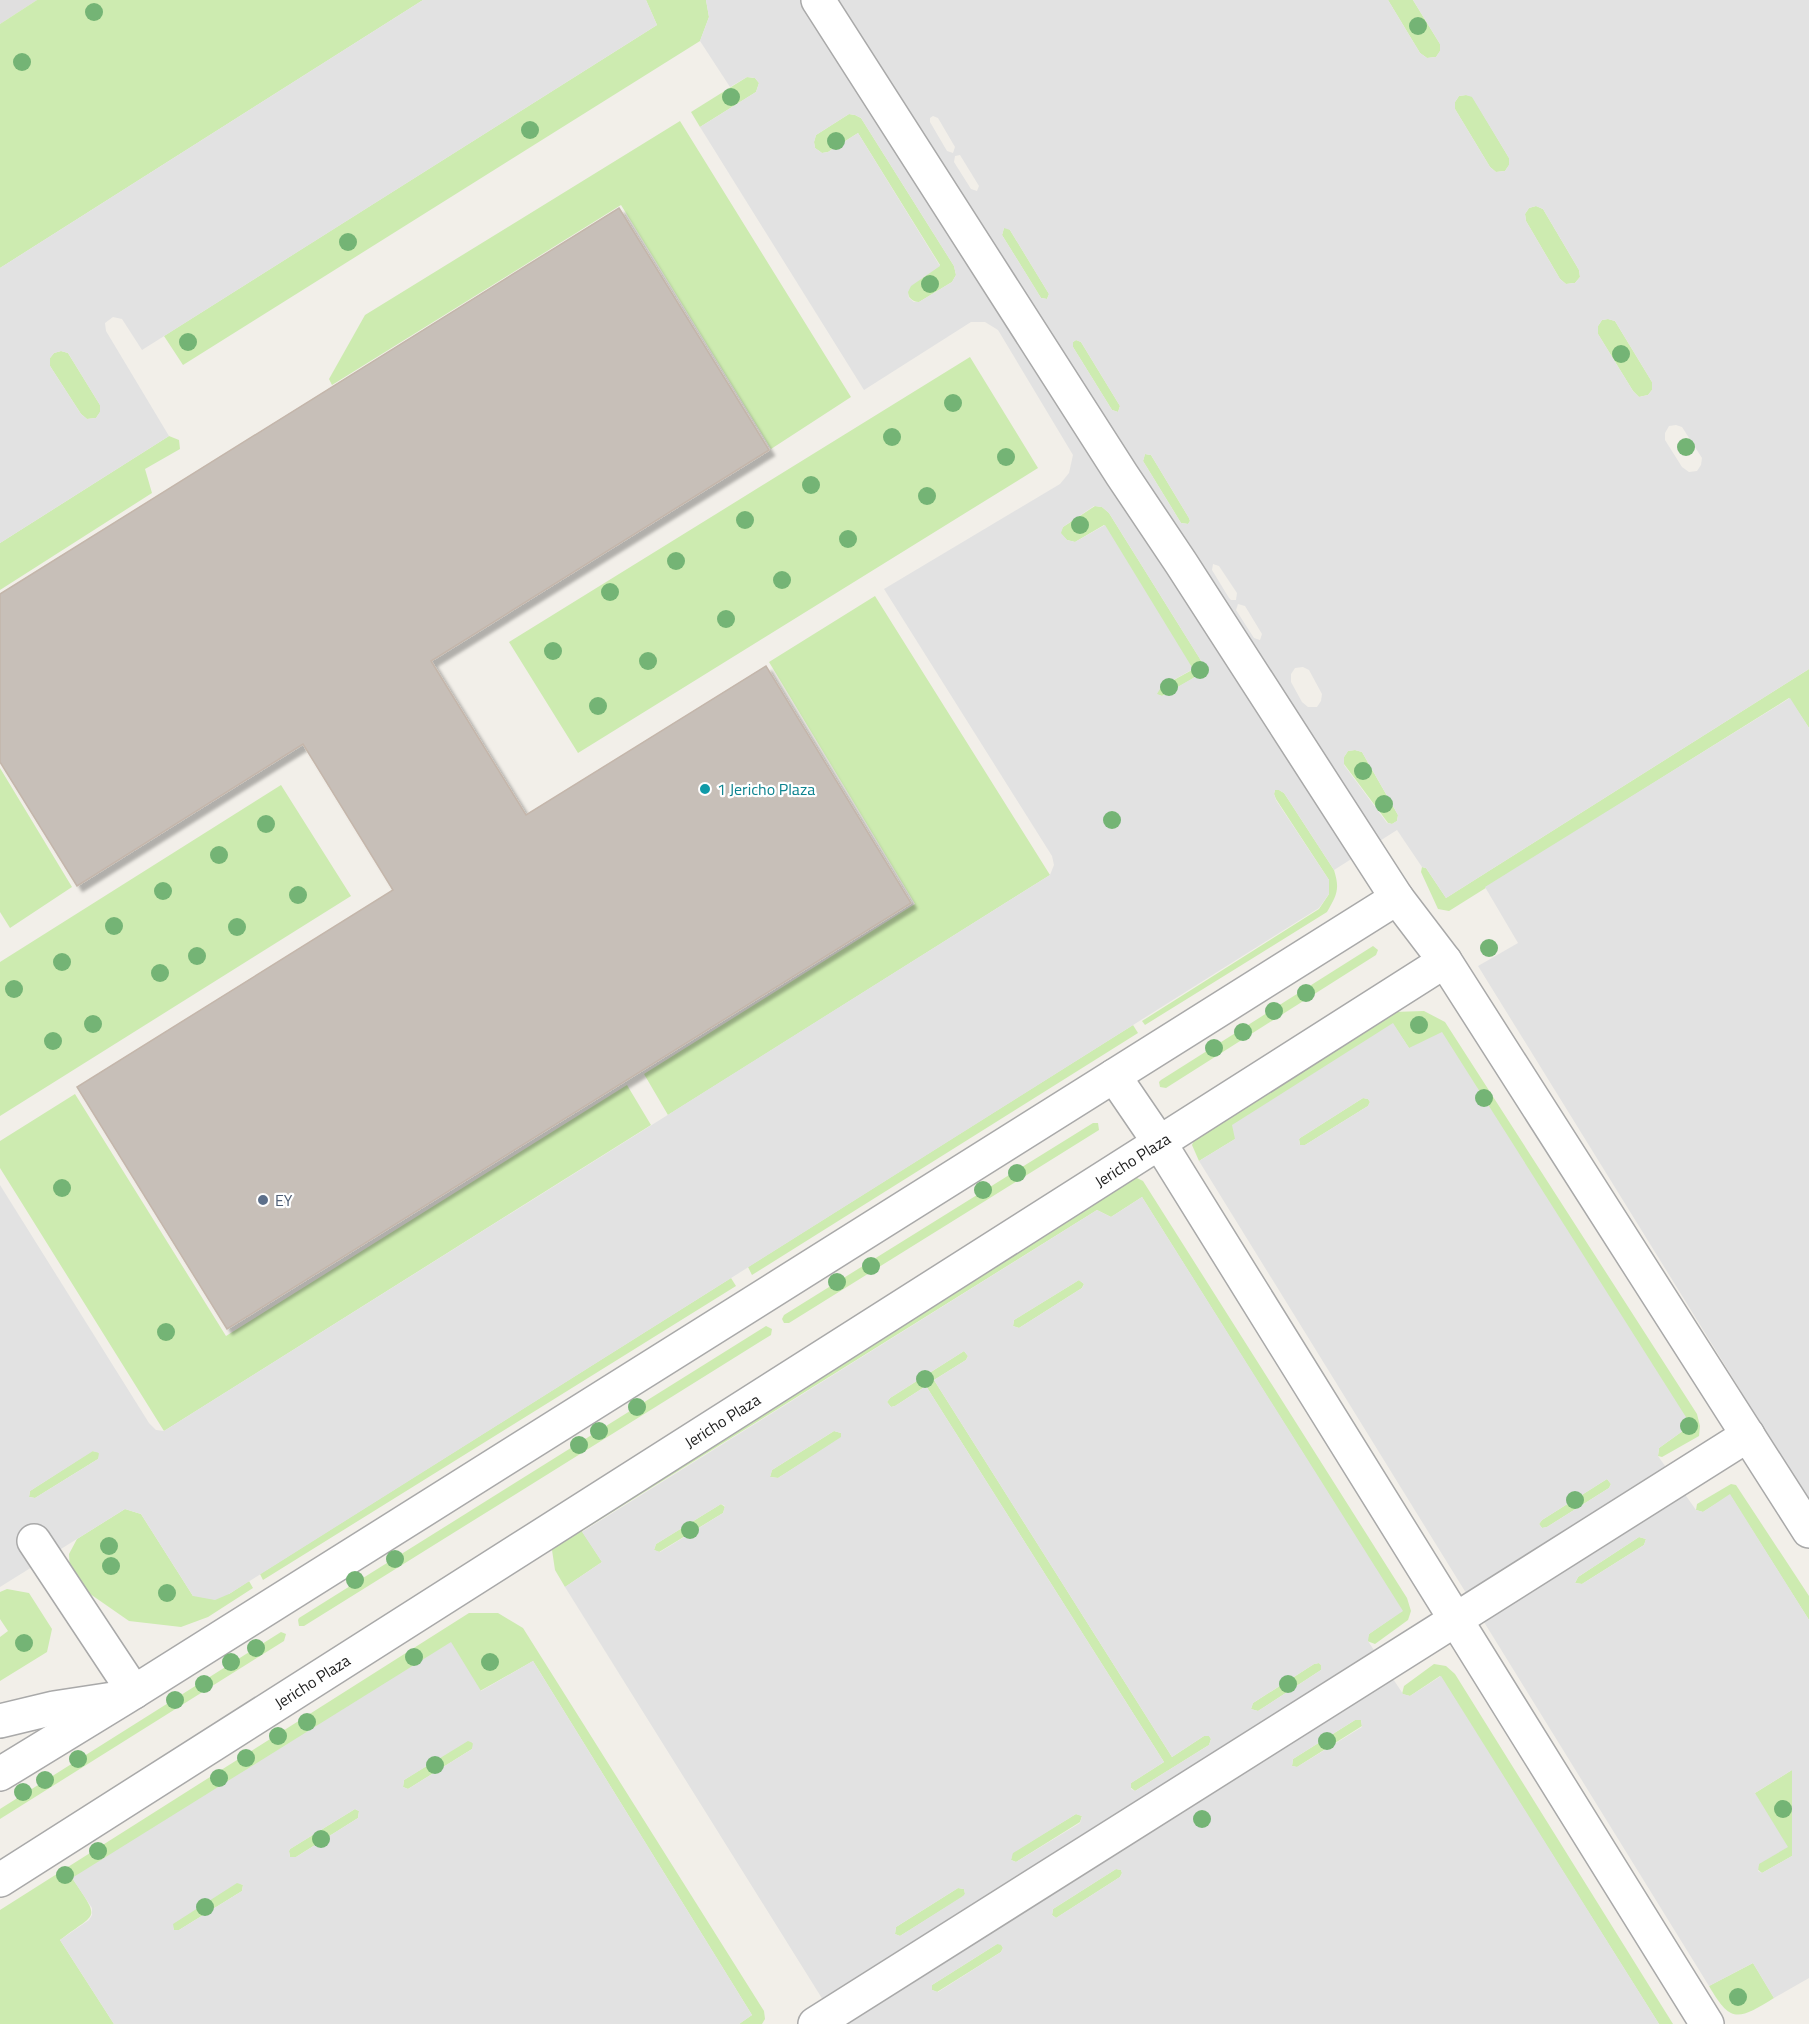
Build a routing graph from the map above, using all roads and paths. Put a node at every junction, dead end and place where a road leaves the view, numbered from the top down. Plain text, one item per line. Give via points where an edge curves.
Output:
1 (818, 0) edge
2 (1397, 898) junction
3 (1445, 961) junction
4 (1114, 1076) junction
5 (1159, 1142) junction
6 (1748, 1435) junction
7 (1809, 1531) edge
8 (34, 1541) dead end
9 (1456, 1620) junction
10 (130, 1694) junction
11 (0, 1721) edge
12 (0, 1773) edge
13 (0, 1880) edge
14 (815, 2024) edge
15 (1707, 2024) edge

1 - 2 lane
2 - 3 lane
2 - 4 lane
3 - 5 lane, Jericho Plaza
3 - 6 lane
4 - 5 lane
4 - 10 lane
5 - 9 lane
5 - 13 lane, Jericho Plaza
6 - 7 lane
6 - 9 lane
8 - 10 lane
9 - 14 lane
9 - 15 lane
10 - 11 lane
10 - 12 lane

